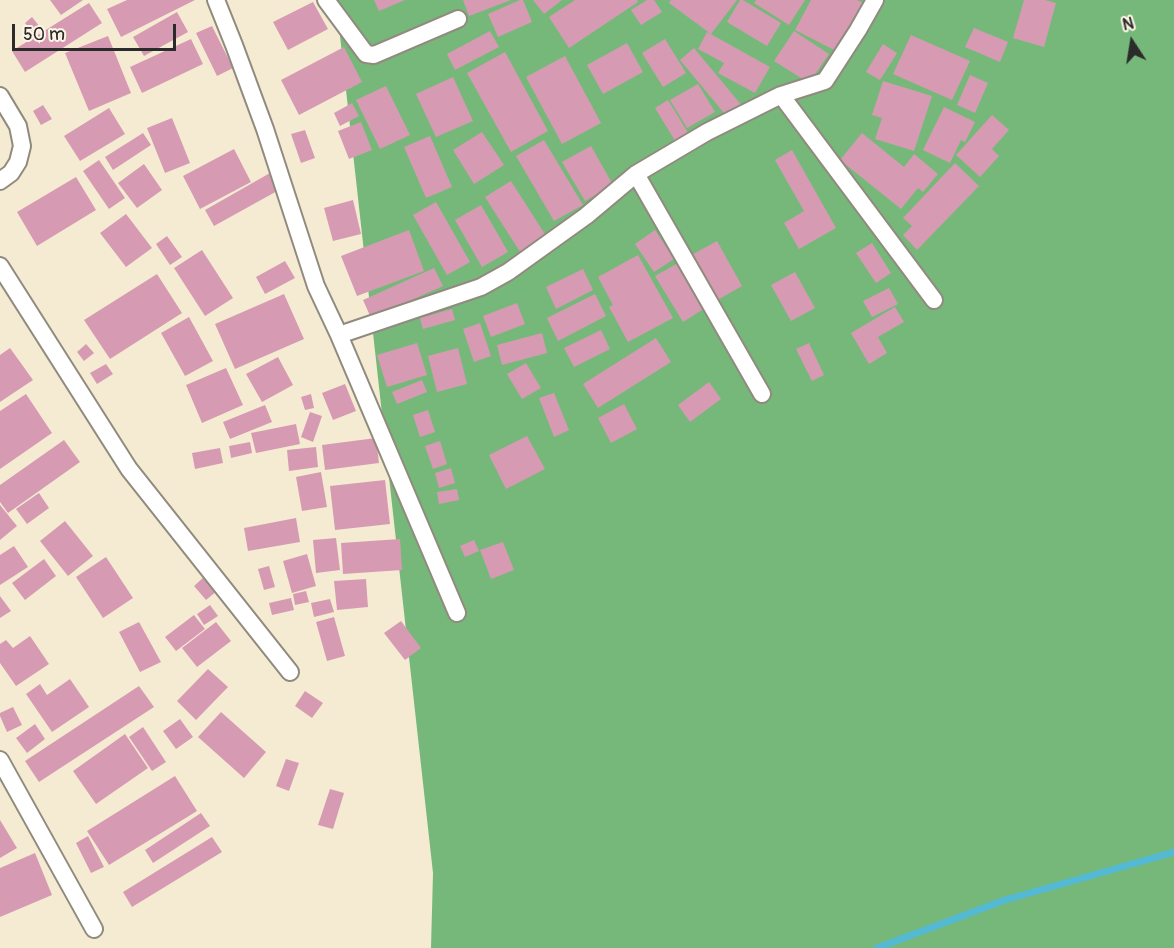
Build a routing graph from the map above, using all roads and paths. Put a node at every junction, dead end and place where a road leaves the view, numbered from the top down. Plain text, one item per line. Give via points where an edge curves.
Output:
1 (216, 0) edge
2 (326, 0) edge
3 (875, 0) edge
4 (458, 19) dead end
5 (781, 95) junction
6 (0, 96) edge
7 (636, 174) junction
8 (0, 181) edge
9 (0, 266) edge
10 (934, 300) dead end
11 (339, 335) junction
12 (762, 394) dead end
13 (457, 613) dead end
14 (290, 672) dead end
15 (0, 760) edge
16 (94, 929) dead end

1 - 11 street via 265,129 316,286
2 - 4 street via 366,54 374,55
3 - 5 street via 825,81
5 - 7 street
5 - 10 street
6 - 8 street via 18,126 22,146 11,174
7 - 11 street via 586,216 481,287
7 - 12 street
9 - 14 street via 129,469
11 - 13 street
15 - 16 street

